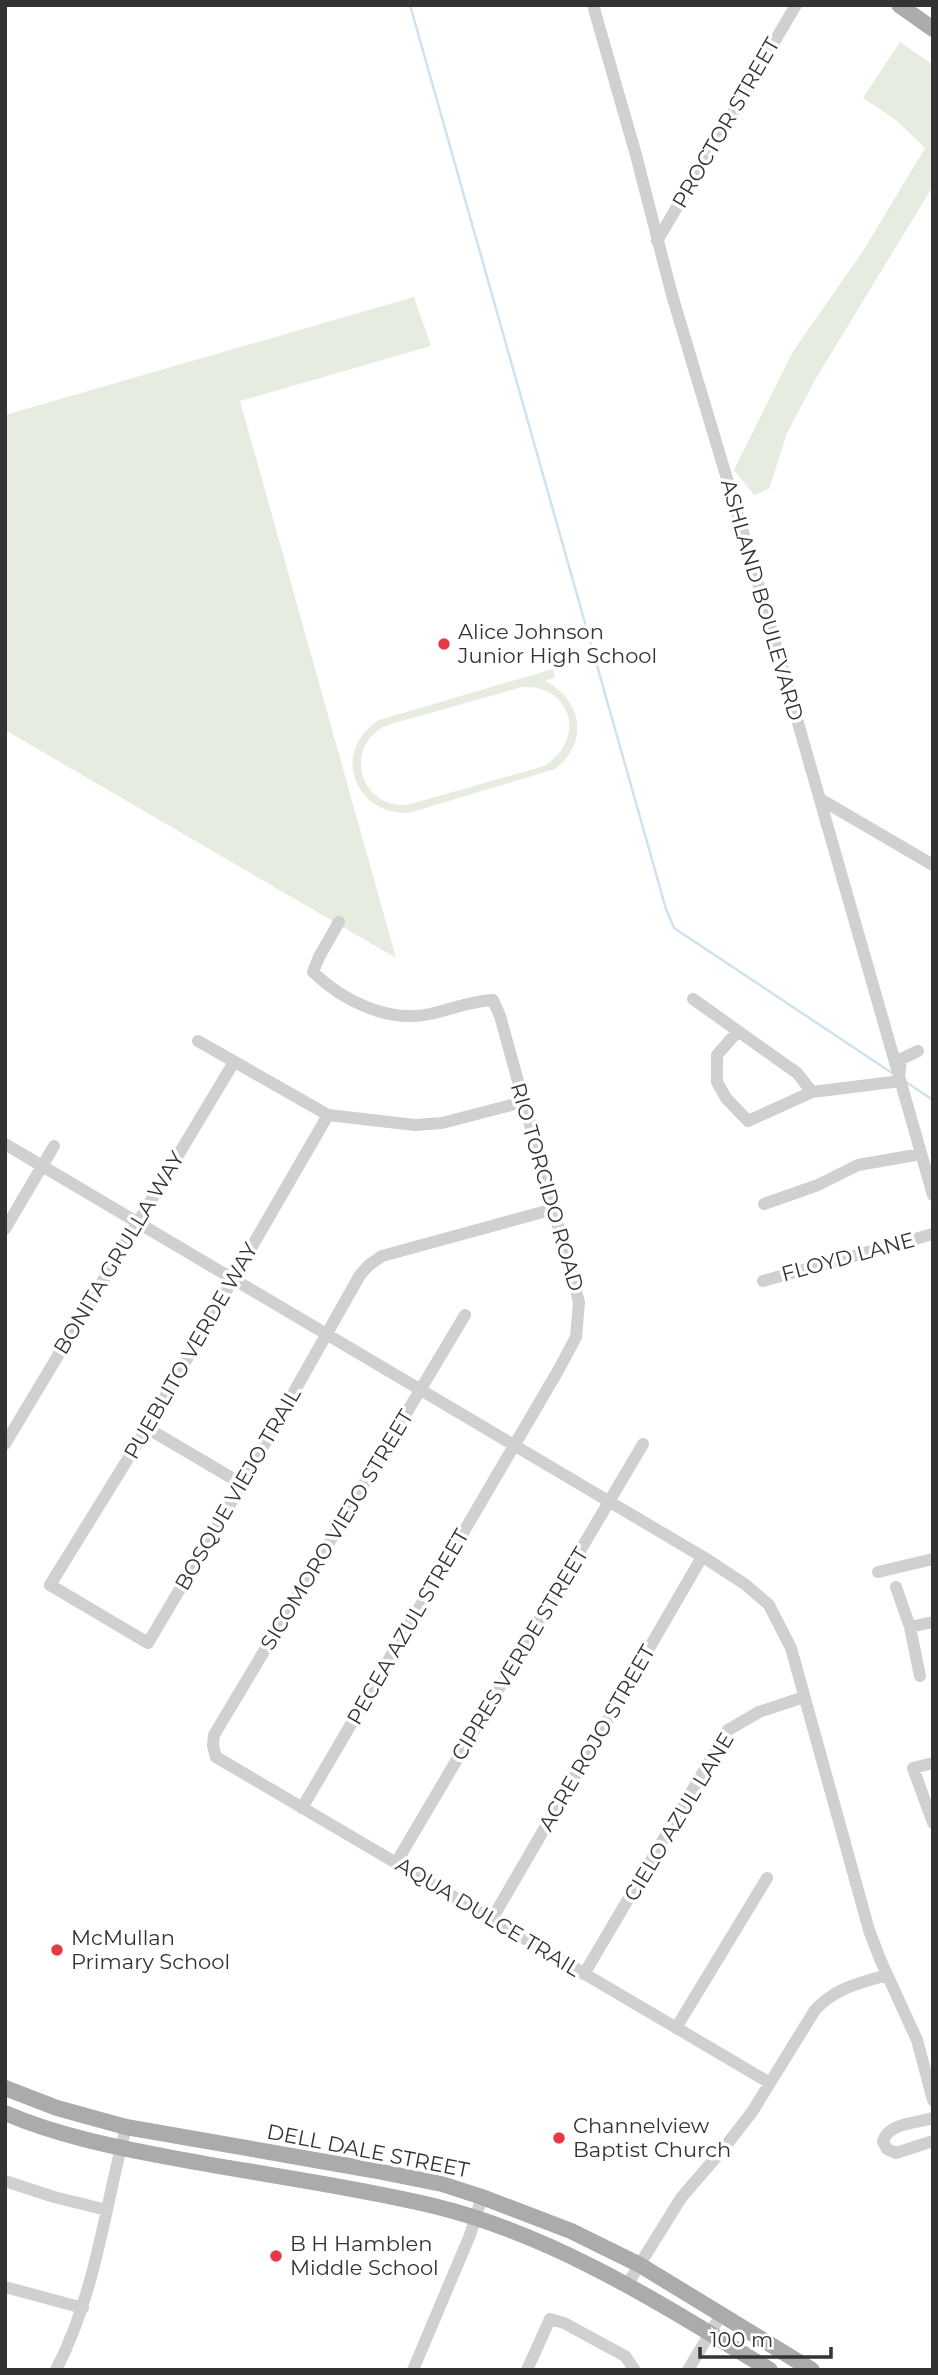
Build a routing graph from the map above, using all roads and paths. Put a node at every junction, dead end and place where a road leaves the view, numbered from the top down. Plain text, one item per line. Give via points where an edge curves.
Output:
1 (593, 5) edge
2 (796, 5) edge
3 (899, 5) edge
4 (933, 29) edge
5 (657, 241) junction
6 (820, 799) junction
7 (933, 865) edge
8 (339, 922) dead end
9 (693, 999) dead end
10 (738, 1031) junction
11 (198, 1041) dead end
12 (918, 1051) dead end
13 (234, 1062) junction
14 (899, 1078) junction
15 (812, 1091) junction
16 (523, 1102) junction
17 (328, 1115) junction
18 (5, 1144) edge
19 (54, 1146) dead end
20 (921, 1154) junction
21 (42, 1166) junction
22 (933, 1195) edge
23 (764, 1204) dead end
24 (554, 1209) junction
25 (137, 1223) junction
26 (5, 1228) edge
27 (933, 1234) edge
28 (234, 1280) junction
29 (763, 1281) dead end
30 (465, 1315) dead end
31 (326, 1334) junction
32 (421, 1390) junction
33 (147, 1428) junction
34 (5, 1444) edge
35 (643, 1444) dead end
36 (515, 1446) junction
37 (242, 1484) junction
38 (609, 1502) junction
39 (702, 1557) junction
40 (933, 1559) edge
41 (878, 1573) dead end
42 (896, 1587) dead end
43 (933, 1622) edge
44 (910, 1627) junction
45 (148, 1643) joint
46 (920, 1676) dead end
47 (804, 1698) junction
48 (213, 1746) joint
49 (933, 1763) edge
50 (302, 1808) junction
51 (933, 1823) edge
52 (396, 1863) junction
53 (767, 1878) dead end
54 (492, 1919) junction
55 (584, 1974) junction
56 (887, 1975) junction
57 (676, 2028) junction
58 (770, 2083) junction
59 (5, 2088) edge
60 (933, 2100) edge
61 (5, 2113) edge
62 (933, 2118) edge
63 (126, 2127) junction
64 (933, 2141) edge
65 (120, 2148) junction
66 (280, 2154) junction
67 (5, 2181) edge
68 (304, 2182) junction
69 (482, 2196) junction
70 (107, 2210) junction
71 (476, 2217) junction
72 (640, 2265) junction
73 (627, 2285) junction
74 (5, 2287) edge
75 (83, 2308) junction
76 (722, 2315) junction
77 (710, 2334) junction
78 (634, 2369) edge
79 (56, 2370) edge
80 (413, 2370) edge
81 (527, 2370) edge
82 (688, 2370) edge
83 (770, 2370) edge
84 (812, 2370) edge

1 - 5 street, ASHLAND BOULEVARD
2 - 5 street, PROCTOR STREET
3 - 4 main road
5 - 6 street, ASHLAND BOULEVARD
6 - 7 street
6 - 14 street, ASHLAND BOULEVARD
8 - 16 street, RIO TORCIDO ROAD via 313,972 324,984 356,1003 397,1016 431,1014 493,1000
9 - 10 street
10 - 15 street via 797,1073
10 - 15 street via 717,1055 717,1083 748,1121
11 - 13 street
12 - 14 street via 901,1059
13 - 17 street
13 - 25 street, BONITA GRULLA WAY
14 - 15 street
14 - 20 street, ASHLAND BOULEVARD
16 - 17 street via 415,1125
16 - 24 street, RIO TORCIDO ROAD
17 - 28 street, PUEBLITO VERDE WAY
18 - 21 street
19 - 21 street
20 - 22 street, ASHLAND BOULEVARD
20 - 23 street via 858,1165
21 - 25 street
21 - 26 street
24 - 31 street, BOSQUE VIEJO TRAIL via 382,1256 360,1275
24 - 36 street, RIO TORCIDO ROAD via 579,1302 576,1336
25 - 28 street
25 - 34 street, BONITA GRULLA WAY
27 - 29 street, FLOYD LANE
28 - 31 street
28 - 33 street, PUEBLITO VERDE WAY
30 - 32 street, SICOMORO VIEJO STREET
31 - 32 street
31 - 37 street, BOSQUE VIEJO TRAIL
32 - 36 street
32 - 48 street, SICOMORO VIEJO STREET via 214,1735
33 - 37 street
33 - 45 street, PUEBLITO VERDE WAY via 50,1585
35 - 38 street, CIPRES VERDE STREET
36 - 38 street
36 - 50 street, PECEA AZUL STREET
37 - 45 street, BOSQUE VIEJO TRAIL
38 - 39 street
38 - 52 street, CIPRES VERDE STREET
39 - 47 street via 769,1605 791,1648
39 - 54 street, ACRE ROJO STREET
40 - 41 street
42 - 44 street
43 - 44 street
44 - 46 street
47 - 55 street, CIELO AZUL LANE via 759,1712 728,1730
47 - 56 street via 869,1930
48 - 50 street, AQUA DULCE TRAIL via 216,1757
49 - 51 street via 913,1768
50 - 52 street, AQUA DULCE TRAIL
52 - 54 street, AQUA DULCE TRAIL
53 - 57 street
54 - 55 street, AQUA DULCE TRAIL
55 - 57 street, AQUA DULCE TRAIL
56 - 58 street via 850,1985 824,2000
56 - 60 street via 917,2040
57 - 58 street, AQUA DULCE TRAIL
58 - 72 street via 752,2112 681,2198
59 - 63 main road, DELL DALE STREET
61 - 65 main road, DELL DALE STREET
62 - 64 street via 893,2129 883,2142 896,2152
63 - 65 street
63 - 66 main road, DELL DALE STREET
65 - 68 main road, DELL DALE STREET
65 - 70 street
66 - 68 main road
66 - 69 main road, DELL DALE STREET
67 - 70 street
68 - 71 main road, DELL DALE STREET
69 - 71 street
69 - 72 main road, DELL DALE STREET via 571,2231
70 - 75 street
71 - 73 main road, DELL DALE STREET via 556,2248
71 - 80 street
72 - 73 street
72 - 76 main road, DELL DALE STREET
73 - 77 main road, DELL DALE STREET
74 - 75 street
75 - 79 street
76 - 77 street
76 - 84 main road, DELL DALE STREET
77 - 82 street
77 - 83 main road, DELL DALE STREET
78 - 81 street via 625,2356 550,2319

